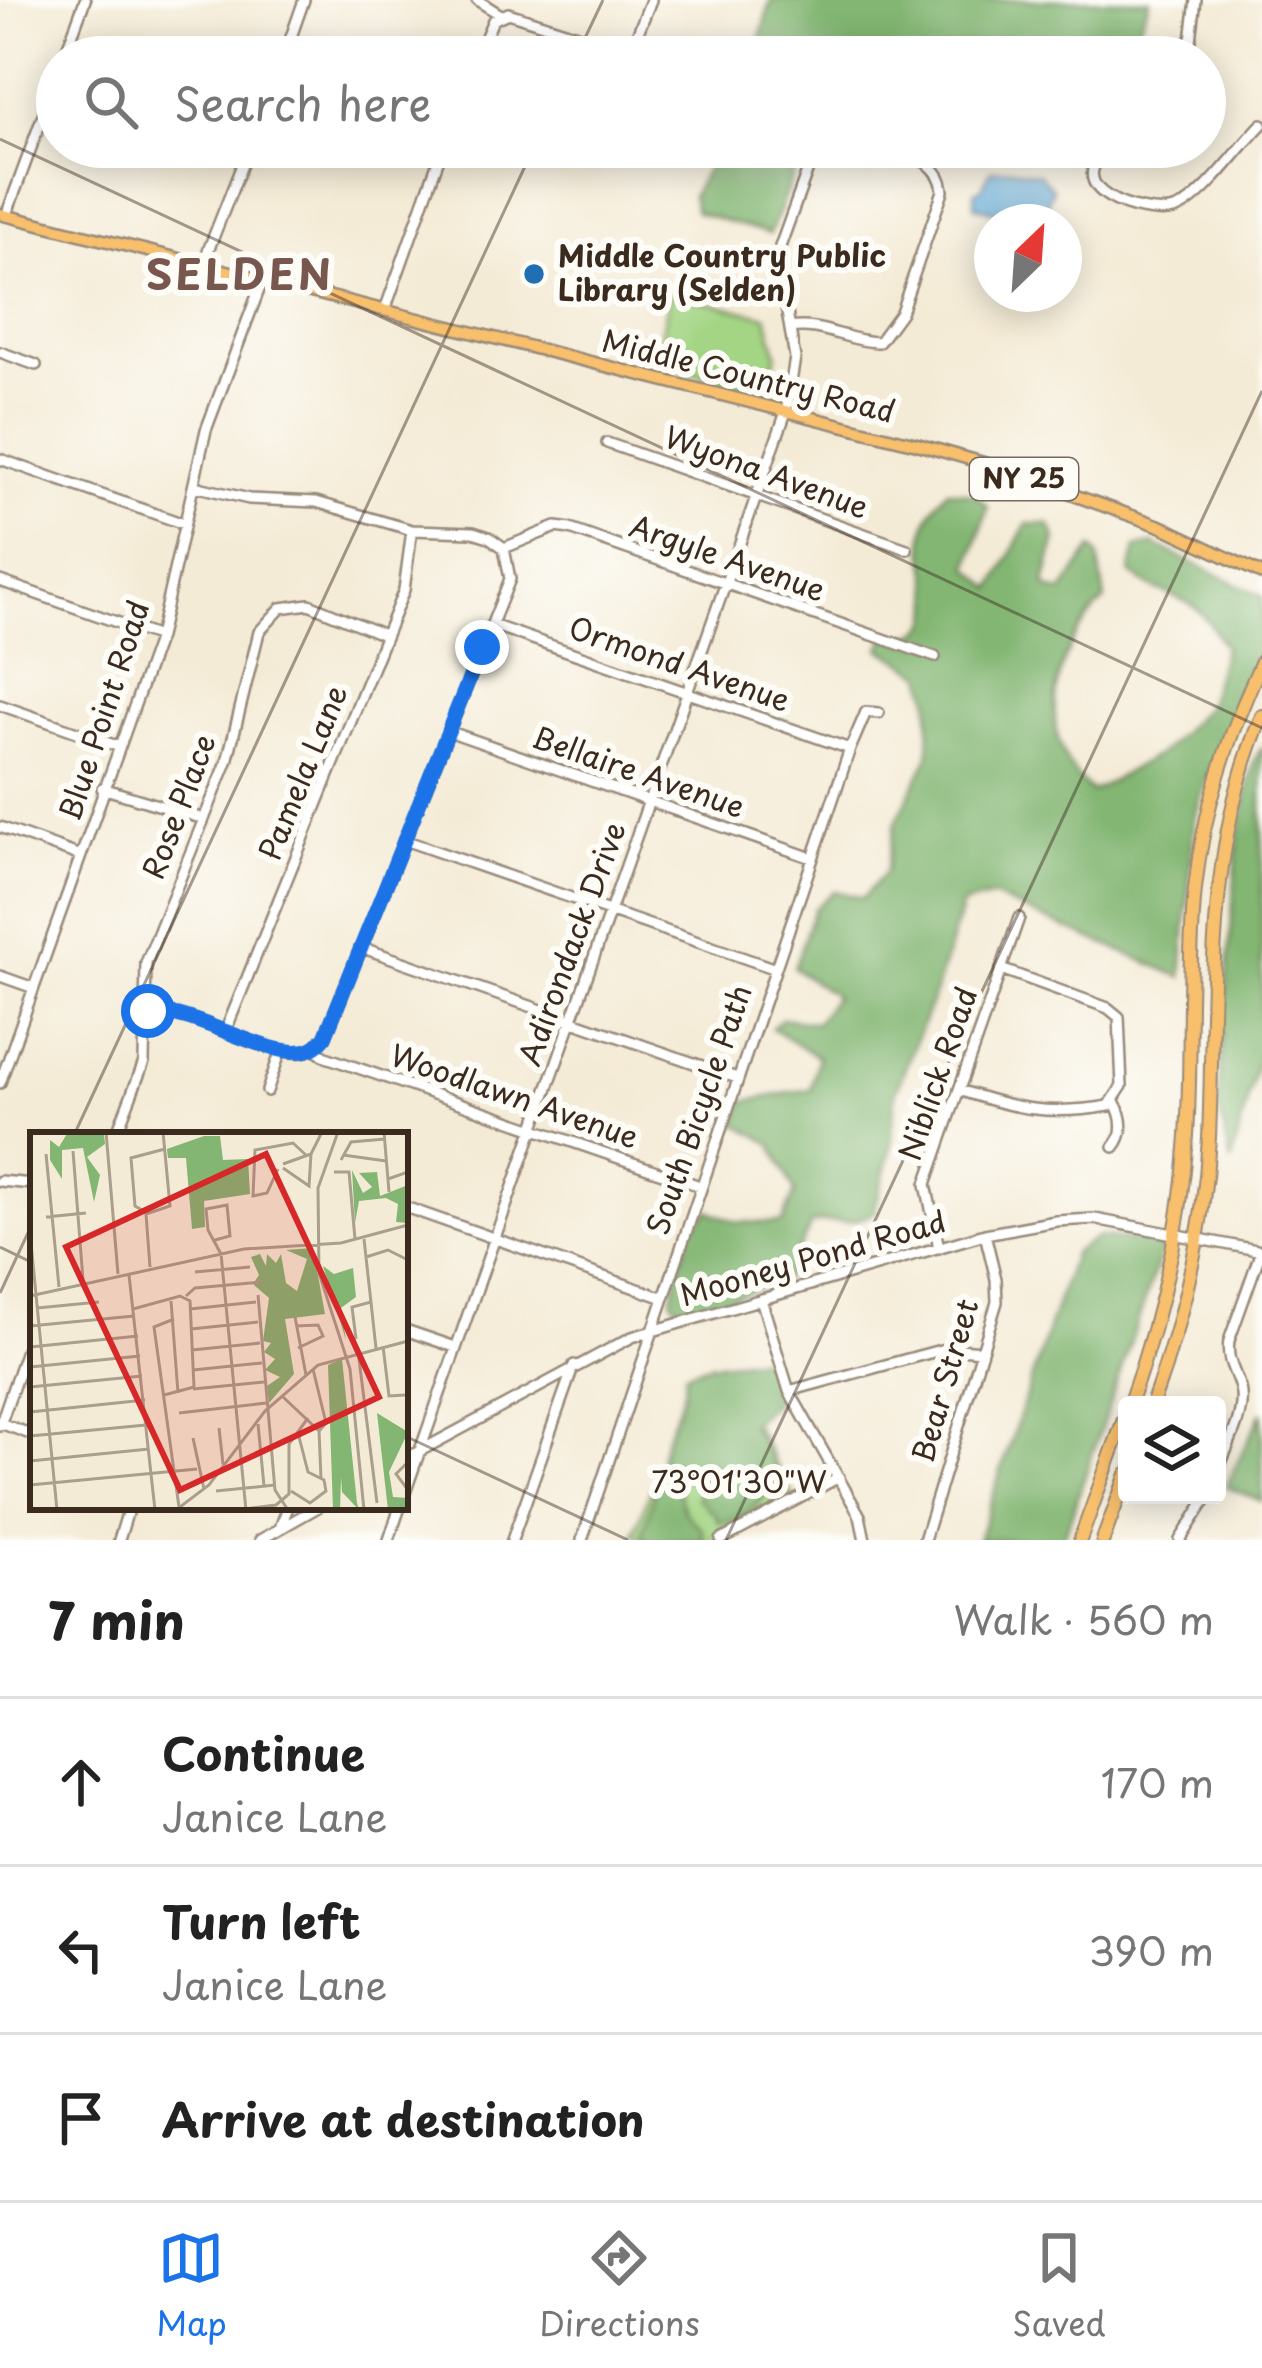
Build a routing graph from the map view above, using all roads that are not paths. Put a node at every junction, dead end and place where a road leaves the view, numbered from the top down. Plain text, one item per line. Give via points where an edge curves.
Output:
1 (85, 0) edge
2 (304, 0) edge
3 (477, 0) edge
4 (651, 0) edge
5 (1196, 0) edge
6 (501, 15) junction
7 (72, 36) edge
8 (291, 36) edge
9 (486, 36) edge
10 (585, 36) edge
11 (637, 36) edge
12 (1192, 36) edge
13 (1262, 124) edge
14 (36, 130) edge
15 (1226, 162) edge
16 (241, 168) edge
17 (436, 168) edge
18 (808, 168) edge
19 (934, 168) edge
20 (1093, 168) edge
21 (1221, 168) edge
22 (3, 215) edge
23 (202, 266) junction
24 (262, 281) junction
25 (385, 310) junction
26 (790, 328) junction
27 (0, 352) edge
28 (36, 365) dead end
29 (786, 412) junction
30 (608, 443) dead end
31 (0, 459) edge
32 (194, 486) junction
33 (758, 494) junction
34 (184, 524) junction
35 (412, 530) junction
36 (504, 548) junction
37 (908, 549) dead end
38 (1262, 574) edge
39 (0, 581) edge
40 (726, 584) junction
41 (492, 625) junction
42 (384, 635) junction
43 (159, 637) junction
44 (935, 657) dead end
45 (1262, 661) edge
46 (688, 693) junction
47 (0, 705) edge
48 (879, 713) dead end
49 (1262, 716) edge
50 (448, 731) junction
51 (117, 746) junction
52 (850, 749) junction
53 (102, 788) junction
54 (649, 804) junction
55 (204, 818) junction
56 (0, 827) edge
57 (404, 840) junction
58 (81, 856) junction
59 (812, 858) junction
60 (610, 911) junction
61 (1019, 918) dead end
62 (363, 948) junction
63 (773, 968) junction
64 (1001, 969) junction
65 (0, 976) edge
66 (34, 988) junction
67 (148, 1011) junction
68 (572, 1021) junction
69 (226, 1030) junction
70 (314, 1048) junction
71 (281, 1049) junction
72 (737, 1078) junction
73 (0, 1083) edge
74 (959, 1090) junction
75 (267, 1091) dead end
76 (1115, 1102) junction
77 (532, 1130) junction
78 (117, 1132) edge
79 (1114, 1147) dead end
80 (0, 1181) edge
81 (30, 1184) edge
82 (700, 1186) junction
83 (408, 1208) edge
84 (1176, 1232) junction
85 (986, 1234) junction
86 (1198, 1236) junction
87 (494, 1240) junction
88 (938, 1248) junction
89 (1262, 1251) edge
90 (661, 1297) junction
91 (761, 1299) junction
92 (653, 1330) junction
93 (408, 1331) edge
94 (30, 1339) edge
95 (455, 1347) junction
96 (982, 1351) junction
97 (574, 1365) junction
98 (789, 1391) junction
99 (1132, 1396) edge
100 (1155, 1396) edge
101 (0, 1424) edge
102 (30, 1434) edge
103 (1118, 1436) edge
104 (1226, 1447) edge
105 (419, 1451) junction
106 (408, 1457) edge
107 (839, 1477) junction
108 (408, 1484) edge
109 (1118, 1498) edge
110 (1203, 1504) edge
111 (128, 1510) edge
112 (287, 1510) edge
113 (313, 1510) edge
114 (399, 1510) edge
115 (750, 1526) junction
116 (280, 1528) junction
117 (759, 1539) edge
118 (119, 1540) edge
119 (260, 1540) edge
120 (388, 1540) edge
121 (512, 1540) edge
122 (582, 1540) edge
123 (722, 1540) edge
124 (865, 1540) edge
125 (924, 1540) edge
126 (1080, 1540) edge
127 (1102, 1540) edge
128 (1180, 1540) edge

1 - 7 street
2 - 8 street
3 - 6 street
4 - 11 street
5 - 12 street
6 - 9 street
6 - 10 street
13 - 15 street
14 - 22 street
16 - 23 street
17 - 25 street
18 - 26 street, Adirondack Drive via 777,255
19 - 26 street via 943,191 901,311 879,342
20 - 21 street via 1099,191 1172,211
22 - 23 main road, Middle Country Road / NY 25
23 - 24 main road, Middle Country Road / NY 25
24 - 25 main road, Middle Country Road / NY 25
24 - 32 street, Blue Point Road via 206,430
25 - 29 main road, Middle Country Road / NY 25
26 - 29 street, Adirondack Drive via 795,358
27 - 28 street
29 - 33 street, Adirondack Drive
29 - 38 main road, Middle Country Road / NY 25 via 987,464 1163,527
30 - 33 street, Wyona Avenue
31 - 34 street
32 - 34 street, Blue Point Road
32 - 35 street via 316,502
33 - 37 street, Wyona Avenue
33 - 40 street, Adirondack Drive
34 - 43 street, Blue Point Road
35 - 36 street via 473,532
35 - 42 street, Pamela Lane via 409,573
36 - 40 street, Argyle Avenue via 570,529
36 - 41 street via 510,579
39 - 43 street
40 - 44 street, Argyle Avenue
40 - 46 street, Adirondack Drive
41 - 46 street, Ormond Avenue
41 - 50 street
42 - 55 street, Rose Place via 309,604 271,614
42 - 69 street, Pamela Lane
43 - 51 street, Blue Point Road
45 - 84 highway via 1223,757 1199,860
46 - 52 street, Ormond Avenue
46 - 54 street, Adirondack Drive
47 - 51 street
48 - 52 street, South Bicycle Path via 866,712
49 - 86 highway via 1234,799 1217,892
50 - 54 street, Bellaire Avenue
50 - 57 street
51 - 53 street, Blue Point Road
52 - 59 street, South Bicycle Path
53 - 55 street
53 - 58 street, Blue Point Road
54 - 59 street, Bellaire Avenue
54 - 60 street, Adirondack Drive
55 - 67 street, Rose Place via 146,963
56 - 58 street
57 - 60 street
57 - 62 street
58 - 66 street, Blue Point Road
59 - 63 street, South Bicycle Path
60 - 63 street
60 - 68 street, Adirondack Drive
61 - 64 street, Niblick Road
62 - 68 street
62 - 70 street via 332,1025
63 - 72 street, South Bicycle Path
64 - 74 street, Niblick Road
64 - 76 street via 1119,1017 1122,1086
65 - 66 street
66 - 73 street, Blue Point Road
67 - 69 street
67 - 78 street, Rose Place via 144,1061
68 - 72 street
68 - 77 street, Adirondack Drive
69 - 71 street
70 - 71 street
70 - 77 street, Woodlawn Avenue
71 - 75 street
72 - 82 street, South Bicycle Path
74 - 76 street via 1028,1112
74 - 88 street, Niblick Road via 926,1184
76 - 79 street via 1123,1122
77 - 82 street, Woodlawn Avenue
77 - 87 street, Adirondack Drive
80 - 81 street
82 - 90 street, South Bicycle Path
83 - 87 street
84 - 85 street, Mooney Pond Road via 1082,1220
84 - 86 street, Mooney Pond Road
84 - 99 highway
85 - 88 street, Mooney Pond Road
85 - 96 street, Bear Street via 997,1302
86 - 89 street, Mooney Pond Road
86 - 100 highway
87 - 90 street
87 - 95 street, Adirondack Drive
88 - 91 street, Mooney Pond Road
89 - 104 street via 1229,1341 1241,1403
90 - 92 street, South Bicycle Path
91 - 92 street, Mooney Pond Road
91 - 98 street
92 - 97 street, Mooney Pond Road
92 - 122 street, South Bicycle Path
93 - 95 street
94 - 101 street
95 - 105 street, Adirondack Drive
96 - 98 street via 948,1348
96 - 125 street, Bear Street
97 - 105 street, Mooney Pond Road
97 - 121 street
98 - 107 street
101 - 102 street
103 - 126 highway
105 - 106 street, Mooney Pond Road
105 - 108 street, Adirondack Drive
107 - 115 street
107 - 124 street
109 - 127 highway
110 - 128 street
111 - 118 street
112 - 116 street
113 - 116 street
114 - 120 street
115 - 117 street
115 - 123 street
116 - 119 street

